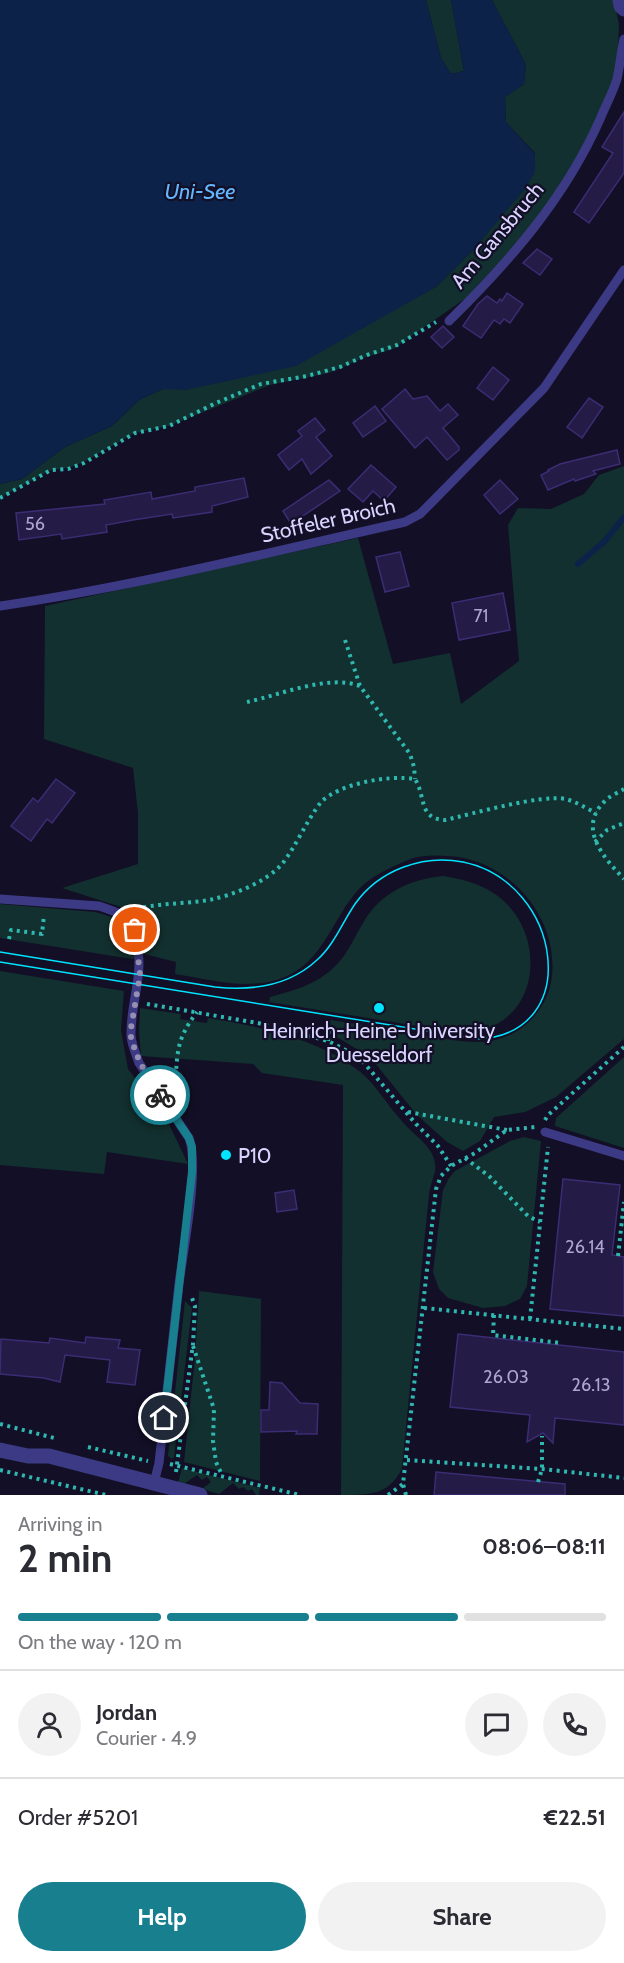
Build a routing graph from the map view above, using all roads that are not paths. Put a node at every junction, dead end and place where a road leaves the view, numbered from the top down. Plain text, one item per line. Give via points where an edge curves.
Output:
1 (620, 0) edge
2 (624, 9) edge
3 (624, 39) edge
4 (624, 270) edge
5 (449, 321) road end
6 (0, 606) edge
7 (0, 899) edge
8 (547, 1133) road end
9 (624, 1156) edge
10 (0, 1450) edge
11 (154, 1483) junction
12 (200, 1495) edge

1 - 2 street
3 - 5 lane, Am Gansbruch via 616,80 589,145 561,192 483,288
4 - 6 lane, Stoffeler Broich via 544,388 420,514 405,522 183,572
7 - 11 lane via 99,906 125,918 135,930 140,975 131,1028 134,1050 192,1147
8 - 9 lane
10 - 11 street via 48,1456
11 - 12 street

